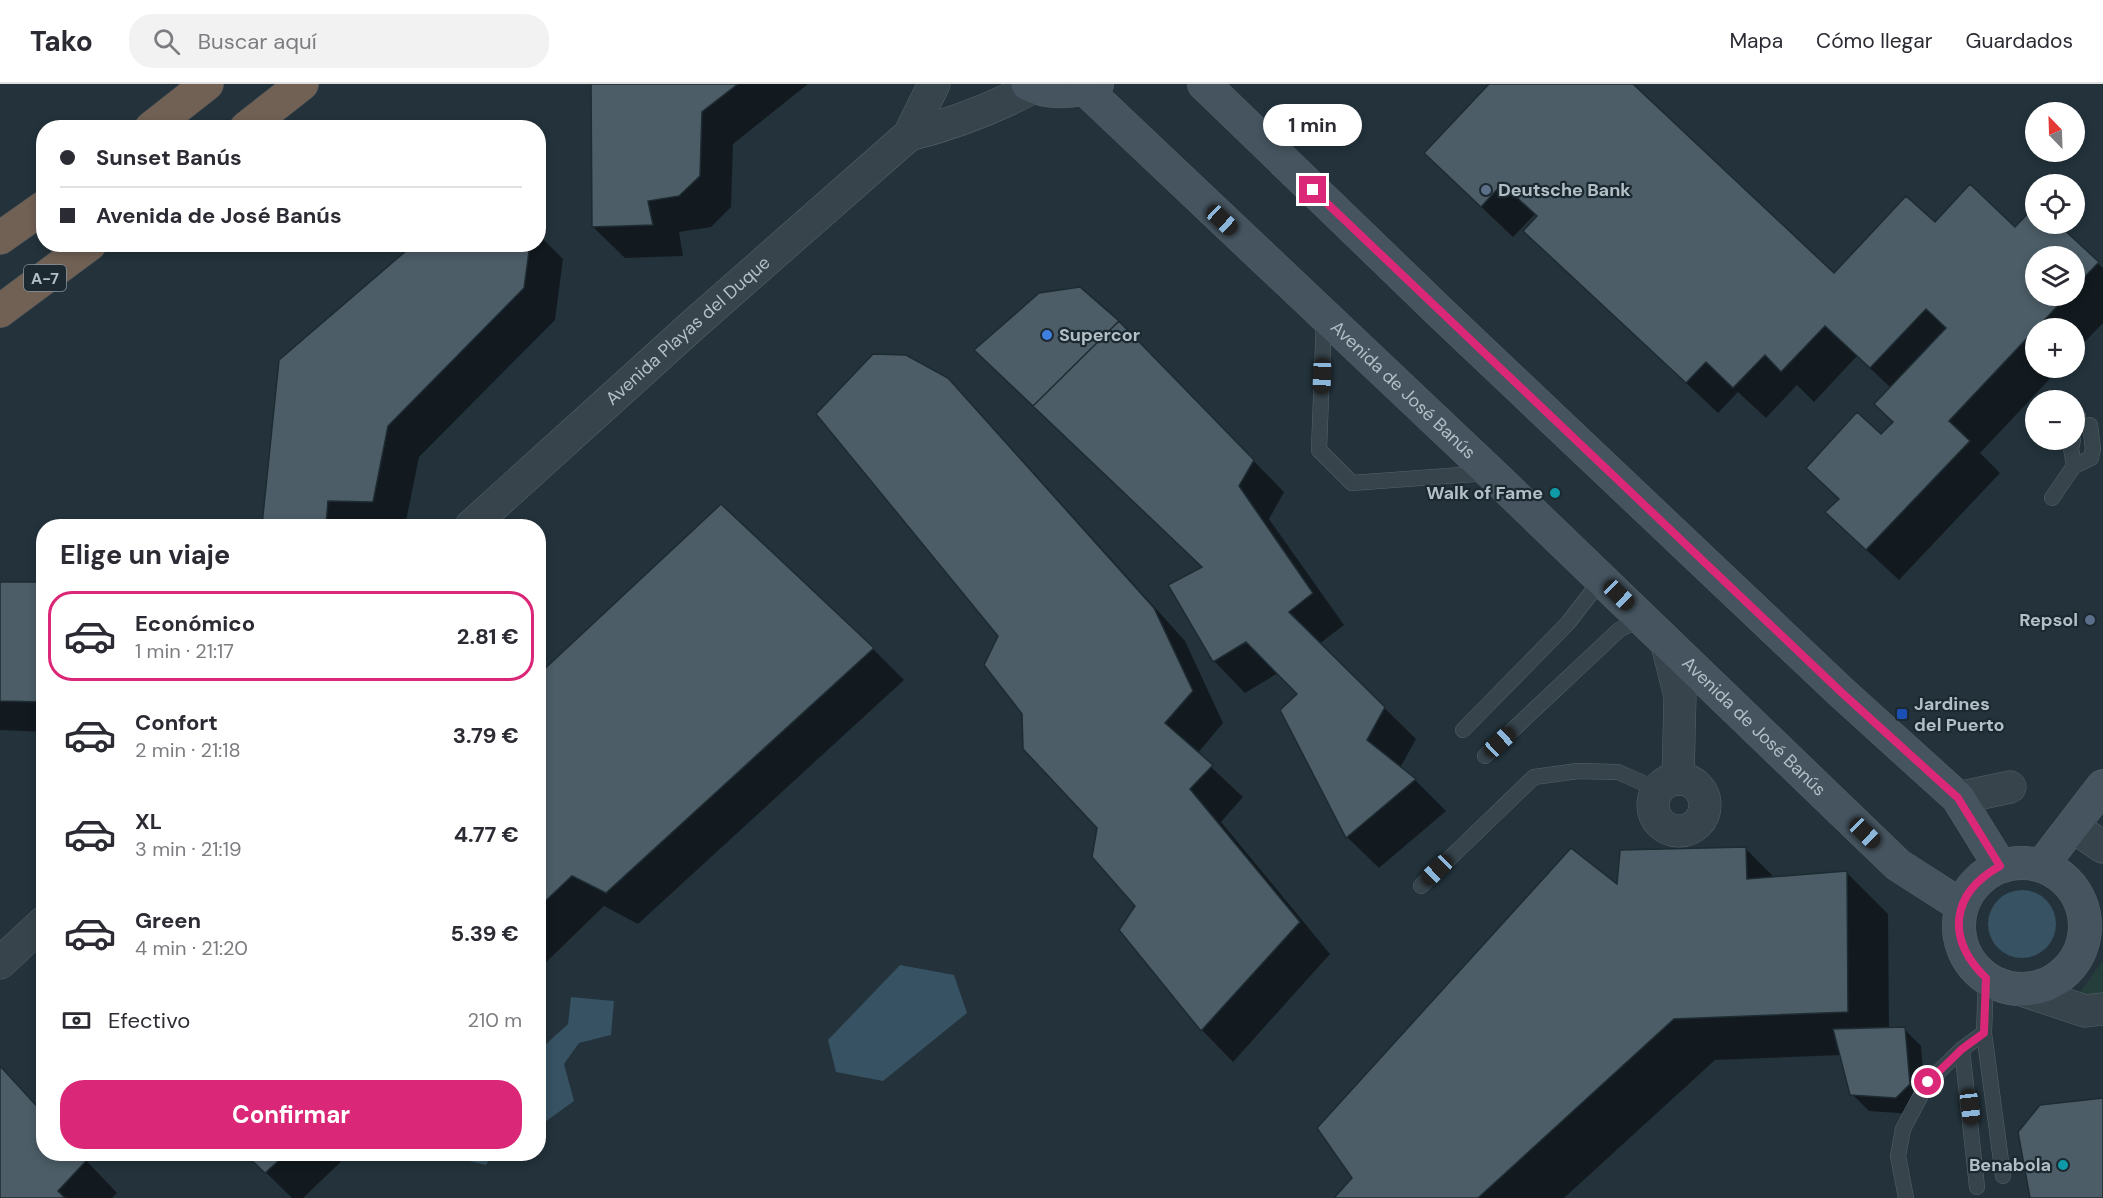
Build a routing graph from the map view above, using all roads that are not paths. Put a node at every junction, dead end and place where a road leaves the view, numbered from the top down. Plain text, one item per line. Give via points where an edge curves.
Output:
1 (207, 84) edge
2 (302, 84) edge
3 (934, 84) edge
4 (1204, 84) edge
5 (1031, 86) edge
6 (1091, 86) edge
7 (161, 120) edge
8 (256, 120) edge
9 (909, 135) junction
10 (36, 213) edge
11 (0, 238) edge
12 (79, 252) edge
13 (0, 311) edge
14 (1324, 315) junction
15 (2085, 432) edge
16 (2071, 450) edge
17 (2074, 466) junction
18 (1491, 473) junction
19 (2052, 498) dead end
20 (479, 519) edge
21 (1602, 579) junction
22 (1642, 618) junction
23 (1666, 641) junction
24 (1463, 730) dead end
25 (1485, 756) dead end
26 (1668, 784) joint
27 (2103, 786) edge
28 (2010, 787) dead end
29 (1958, 798) junction
30 (2072, 826) junction
31 (2103, 847) edge
32 (2000, 866) junction
33 (2042, 866) junction
34 (1421, 886) dead end
35 (1962, 906) junction
36 (2094, 910) edge
37 (36, 929) edge
38 (0, 963) edge
39 (1986, 978) junction
40 (2019, 989) junction
41 (2102, 1012) edge
42 (1984, 1033) junction
43 (1962, 1049) junction
44 (2003, 1176) dead end
45 (1977, 1187) dead end
46 (1906, 1198) edge

1 - 7 highway
2 - 8 highway
3 - 9 street, Avenida Playas del Duque
4 - 29 street via 1841,692
5 - 6 street via 1060,92
5 - 9 street, Avenida Playas del Duque via 970,116
6 - 14 street, Avenida de José Banús
9 - 20 street, Avenida Playas del Duque
10 - 11 highway
12 - 13 highway, A-7
14 - 18 street, Avenida de José Banús
14 - 18 lane via 1319,450 1352,483
15 - 17 lane via 2093,449 2091,458
16 - 17 lane
17 - 19 lane
18 - 21 street, Avenida de José Banús
21 - 22 street, Avenida de José Banús
21 - 24 lane via 1568,623
22 - 23 street, Avenida de José Banús
22 - 25 lane via 1620,630
23 - 26 street via 1680,696
23 - 35 street, Avenida de José Banús via 1898,865
26 - 34 lane via 1618,772 1578,771 1534,777
27 - 30 street
28 - 29 street
29 - 32 street
30 - 31 street
30 - 33 street
32 - 33 street
32 - 35 street via 1970,889
33 - 36 street via 2058,874 2081,903
35 - 39 street via 1958,926 1961,946 1971,964
36 - 40 street via 2077,958 2064,973 2047,984
37 - 38 street
39 - 40 street
39 - 42 lane
40 - 41 street via 2085,1011
42 - 43 lane
42 - 44 lane
43 - 45 lane
43 - 46 lane via 1928,1082 1904,1129 1898,1156

